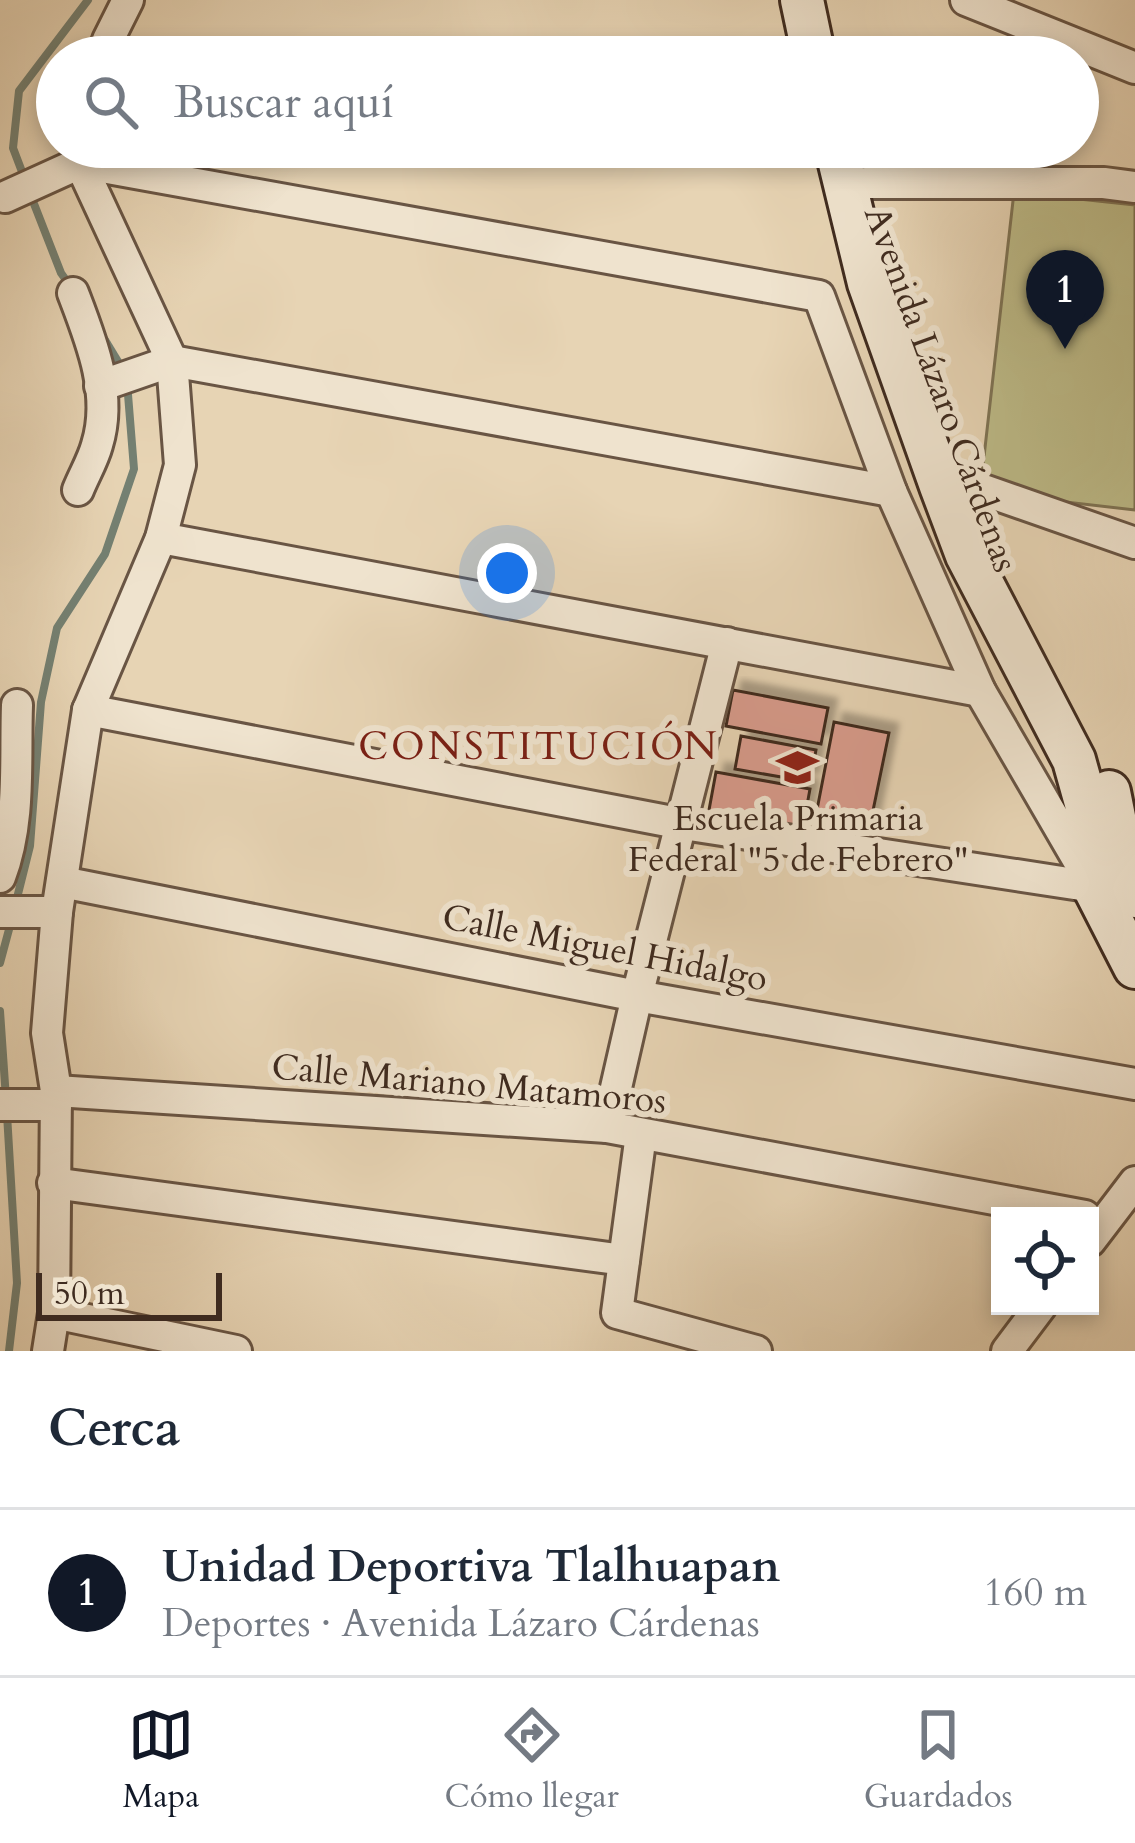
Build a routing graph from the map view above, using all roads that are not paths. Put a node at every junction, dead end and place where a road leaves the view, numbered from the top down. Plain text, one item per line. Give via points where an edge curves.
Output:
1 (128, 0) edge
2 (802, 0) edge
3 (829, 0) edge
4 (966, 0) edge
5 (110, 36) edge
6 (810, 36) edge
7 (833, 36) edge
8 (1055, 36) edge
9 (1099, 54) edge
10 (1135, 68) edge
11 (61, 168) edge
12 (86, 168) edge
13 (149, 168) edge
14 (841, 168) edge
15 (862, 168) edge
16 (902, 168) edge
17 (1135, 187) edge
18 (5, 196) dead end
19 (73, 293) dead end
20 (157, 366) junction
21 (105, 384) junction
22 (969, 485) junction
23 (78, 490) dead end
24 (891, 491) junction
25 (161, 538) junction
26 (1135, 543) edge
27 (728, 644) junction
28 (980, 692) junction
29 (17, 705) dead end
30 (88, 710) junction
31 (682, 824) junction
32 (0, 877) edge
33 (1118, 887) edge
34 (53, 902) junction
35 (0, 912) edge
36 (1135, 967) edge
37 (637, 996) junction
38 (1135, 1084) edge
39 (49, 1100) junction
40 (0, 1105) edge
41 (607, 1127) junction
42 (641, 1134) junction
43 (1135, 1182) edge
44 (53, 1183) junction
45 (1101, 1224) edge
46 (624, 1260) junction
47 (54, 1313) junction
48 (1034, 1315) edge
49 (662, 1338) edge
50 (48, 1351) edge
51 (236, 1351) edge
52 (756, 1351) edge
53 (1007, 1351) edge

1 - 5 street
2 - 6 main road
3 - 7 main road
4 - 8 street
9 - 10 street
11 - 18 street
12 - 20 street
13 - 24 street via 819,296
14 - 33 main road, Avenida Lázaro Cárdenas via 869,283 961,538 1075,760
15 - 22 main road, Avenida Lázaro Cárdenas
16 - 17 street
19 - 21 street
20 - 21 street
20 - 24 street
20 - 25 street via 180,465
21 - 23 street via 98,443
22 - 26 street
22 - 33 main road, Avenida Lázaro Cárdenas via 1097,748
24 - 28 street
25 - 27 street
25 - 30 street
27 - 28 street
27 - 31 street
28 - 33 street
29 - 32 street via 16,808
30 - 31 street
30 - 34 street
31 - 33 street
31 - 37 street
33 - 36 main road, Avenida Lázaro Cárdenas
34 - 35 street, Calle Miguel Hidalgo
34 - 37 street, Calle Miguel Hidalgo
34 - 39 street
37 - 38 street, Calle Miguel Hidalgo
37 - 41 street
39 - 40 street, Calle Mariano Matamoros
39 - 41 street, Calle Mariano Matamoros
39 - 44 street
41 - 42 street, Calle Mariano Matamoros
42 - 45 street, Calle Mariano Matamoros
42 - 46 street
43 - 45 street
44 - 46 street
44 - 47 street
46 - 49 street via 617,1313
47 - 50 street
47 - 51 street
48 - 53 street
49 - 52 street

